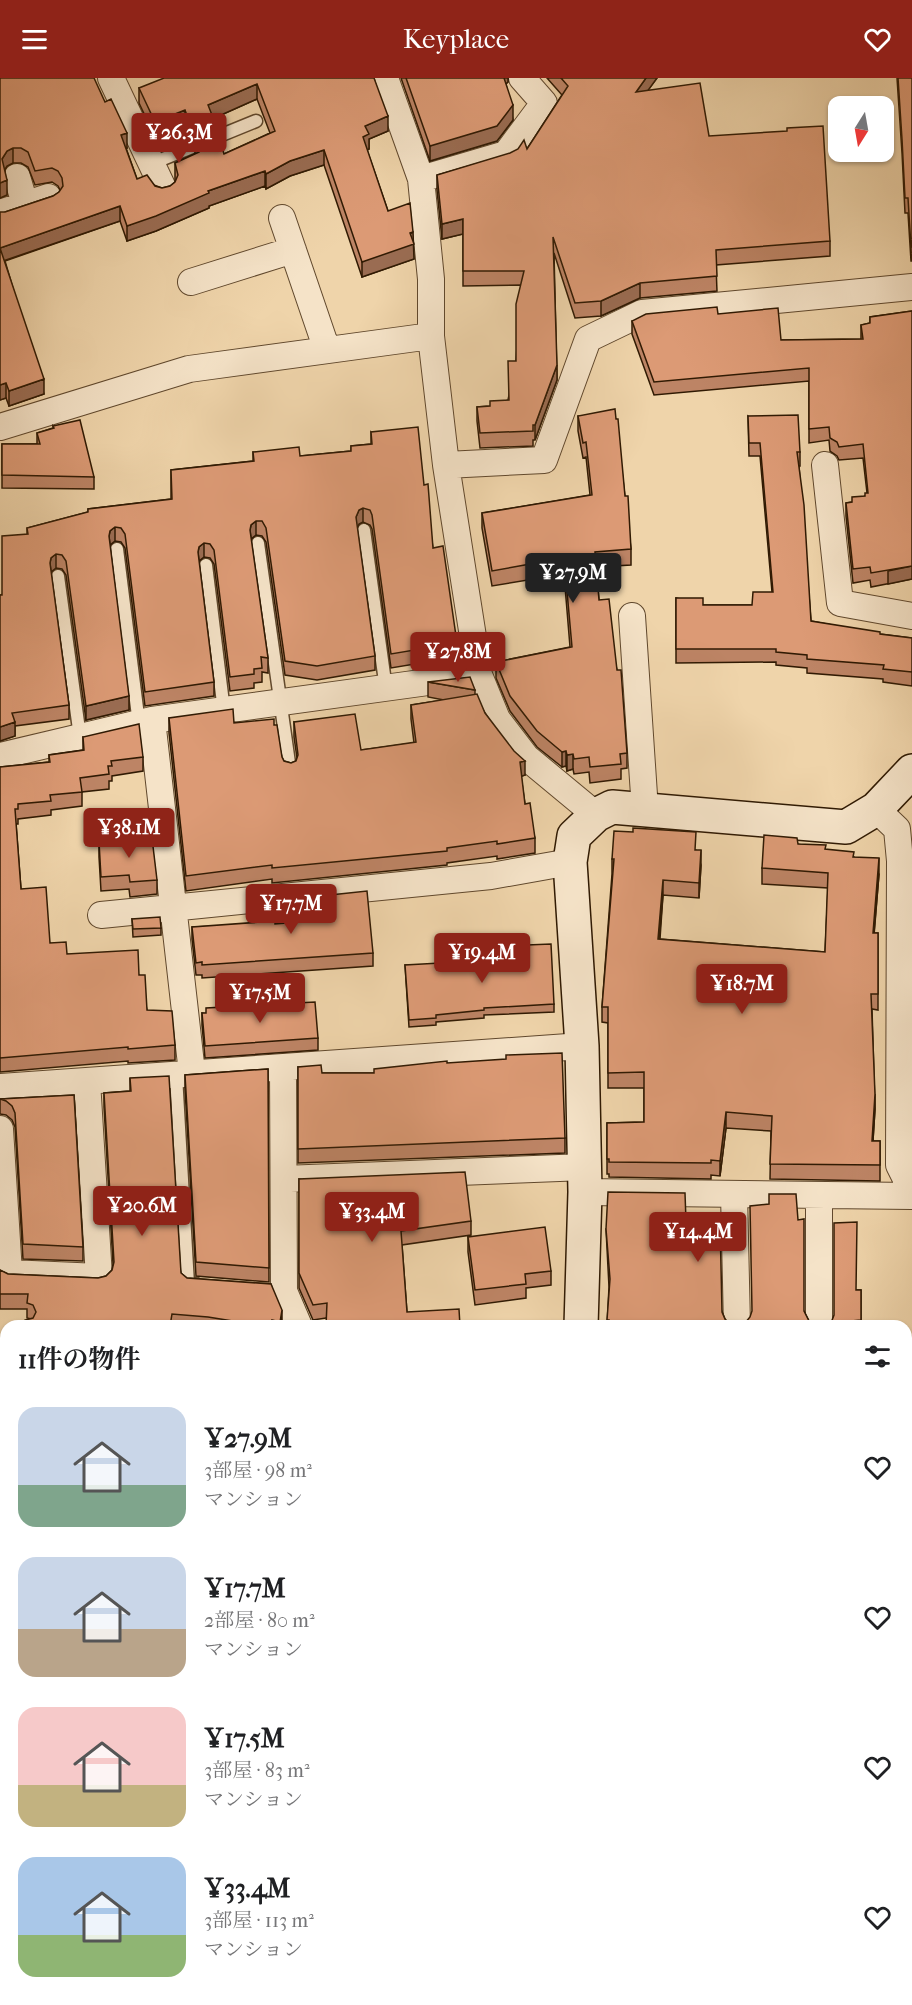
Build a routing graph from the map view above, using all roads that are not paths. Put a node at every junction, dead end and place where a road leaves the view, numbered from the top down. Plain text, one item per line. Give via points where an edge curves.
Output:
1 (111, 78) edge
2 (385, 78) edge
3 (522, 78) edge
4 (256, 121) dead end
5 (153, 163) junction
6 (17, 177) dead end
7 (421, 179) junction
8 (163, 188) edge
9 (0, 213) edge
10 (282, 218) dead end
11 (293, 250) junction
12 (191, 282) dead end
13 (912, 287) edge
14 (431, 336) junction
15 (327, 350) junction
16 (0, 427) edge
17 (446, 465) junction
18 (825, 465) dead end
19 (364, 530) dead end
20 (258, 543) dead end
21 (117, 549) dead end
22 (206, 565) dead end
23 (58, 576) dead end
24 (632, 616) dead end
25 (912, 616) edge
26 (479, 675) junction
27 (386, 689) junction
28 (279, 704) junction
29 (224, 711) junction
30 (145, 722) junction
31 (80, 737) junction
32 (0, 756) edge
33 (290, 770) edge
34 (912, 771) edge
35 (645, 810) junction
36 (596, 814) junction
37 (895, 824) edge
38 (570, 862) junction
39 (173, 908) junction
40 (101, 915) dead end
41 (582, 1046) junction
42 (283, 1067) junction
43 (184, 1074) junction
44 (87, 1081) junction
45 (0, 1087) edge
46 (0, 1129) edge
47 (906, 1132) edge
48 (0, 1134) edge
49 (284, 1179) junction
50 (585, 1180) junction
51 (912, 1191) edge
52 (734, 1194) junction
53 (819, 1195) junction
54 (912, 1196) edge
55 (209, 1285) edge
56 (296, 1320) edge
57 (581, 1320) edge
58 (737, 1320) edge
59 (819, 1320) edge

1 - 5 street
2 - 7 street
3 - 7 street via 544,103 506,154
4 - 5 lane
5 - 8 street
6 - 9 street via 36,200
7 - 14 street via 431,279
10 - 11 street
11 - 12 street
11 - 15 street
13 - 17 street via 642,313 588,339 544,460
14 - 15 street
14 - 17 street
15 - 16 street via 189,369
17 - 26 street
18 - 25 street via 840,603
19 - 27 lane
20 - 28 lane
21 - 30 lane
22 - 29 lane
23 - 31 lane
24 - 35 street
26 - 27 street
26 - 36 street via 497,719 526,757
27 - 28 street
28 - 29 street
28 - 33 lane
29 - 30 street
30 - 31 street
30 - 39 street
31 - 32 street
34 - 37 street
35 - 36 street via 612,807
35 - 37 street via 846,827
36 - 38 street via 574,836
37 - 47 street via 900,861
38 - 39 street via 491,876
38 - 41 street
39 - 40 street
39 - 43 street
41 - 42 street
41 - 50 street
42 - 43 street
42 - 49 street
43 - 44 street
43 - 55 lane via 188,1284
44 - 45 street
44 - 48 street via 99,1276 9,1273
46 - 48 street
47 - 51 street via 899,1165
49 - 50 street
49 - 56 street via 278,1290
50 - 52 street
50 - 57 street
52 - 53 street
52 - 58 street
53 - 54 street
53 - 59 street

